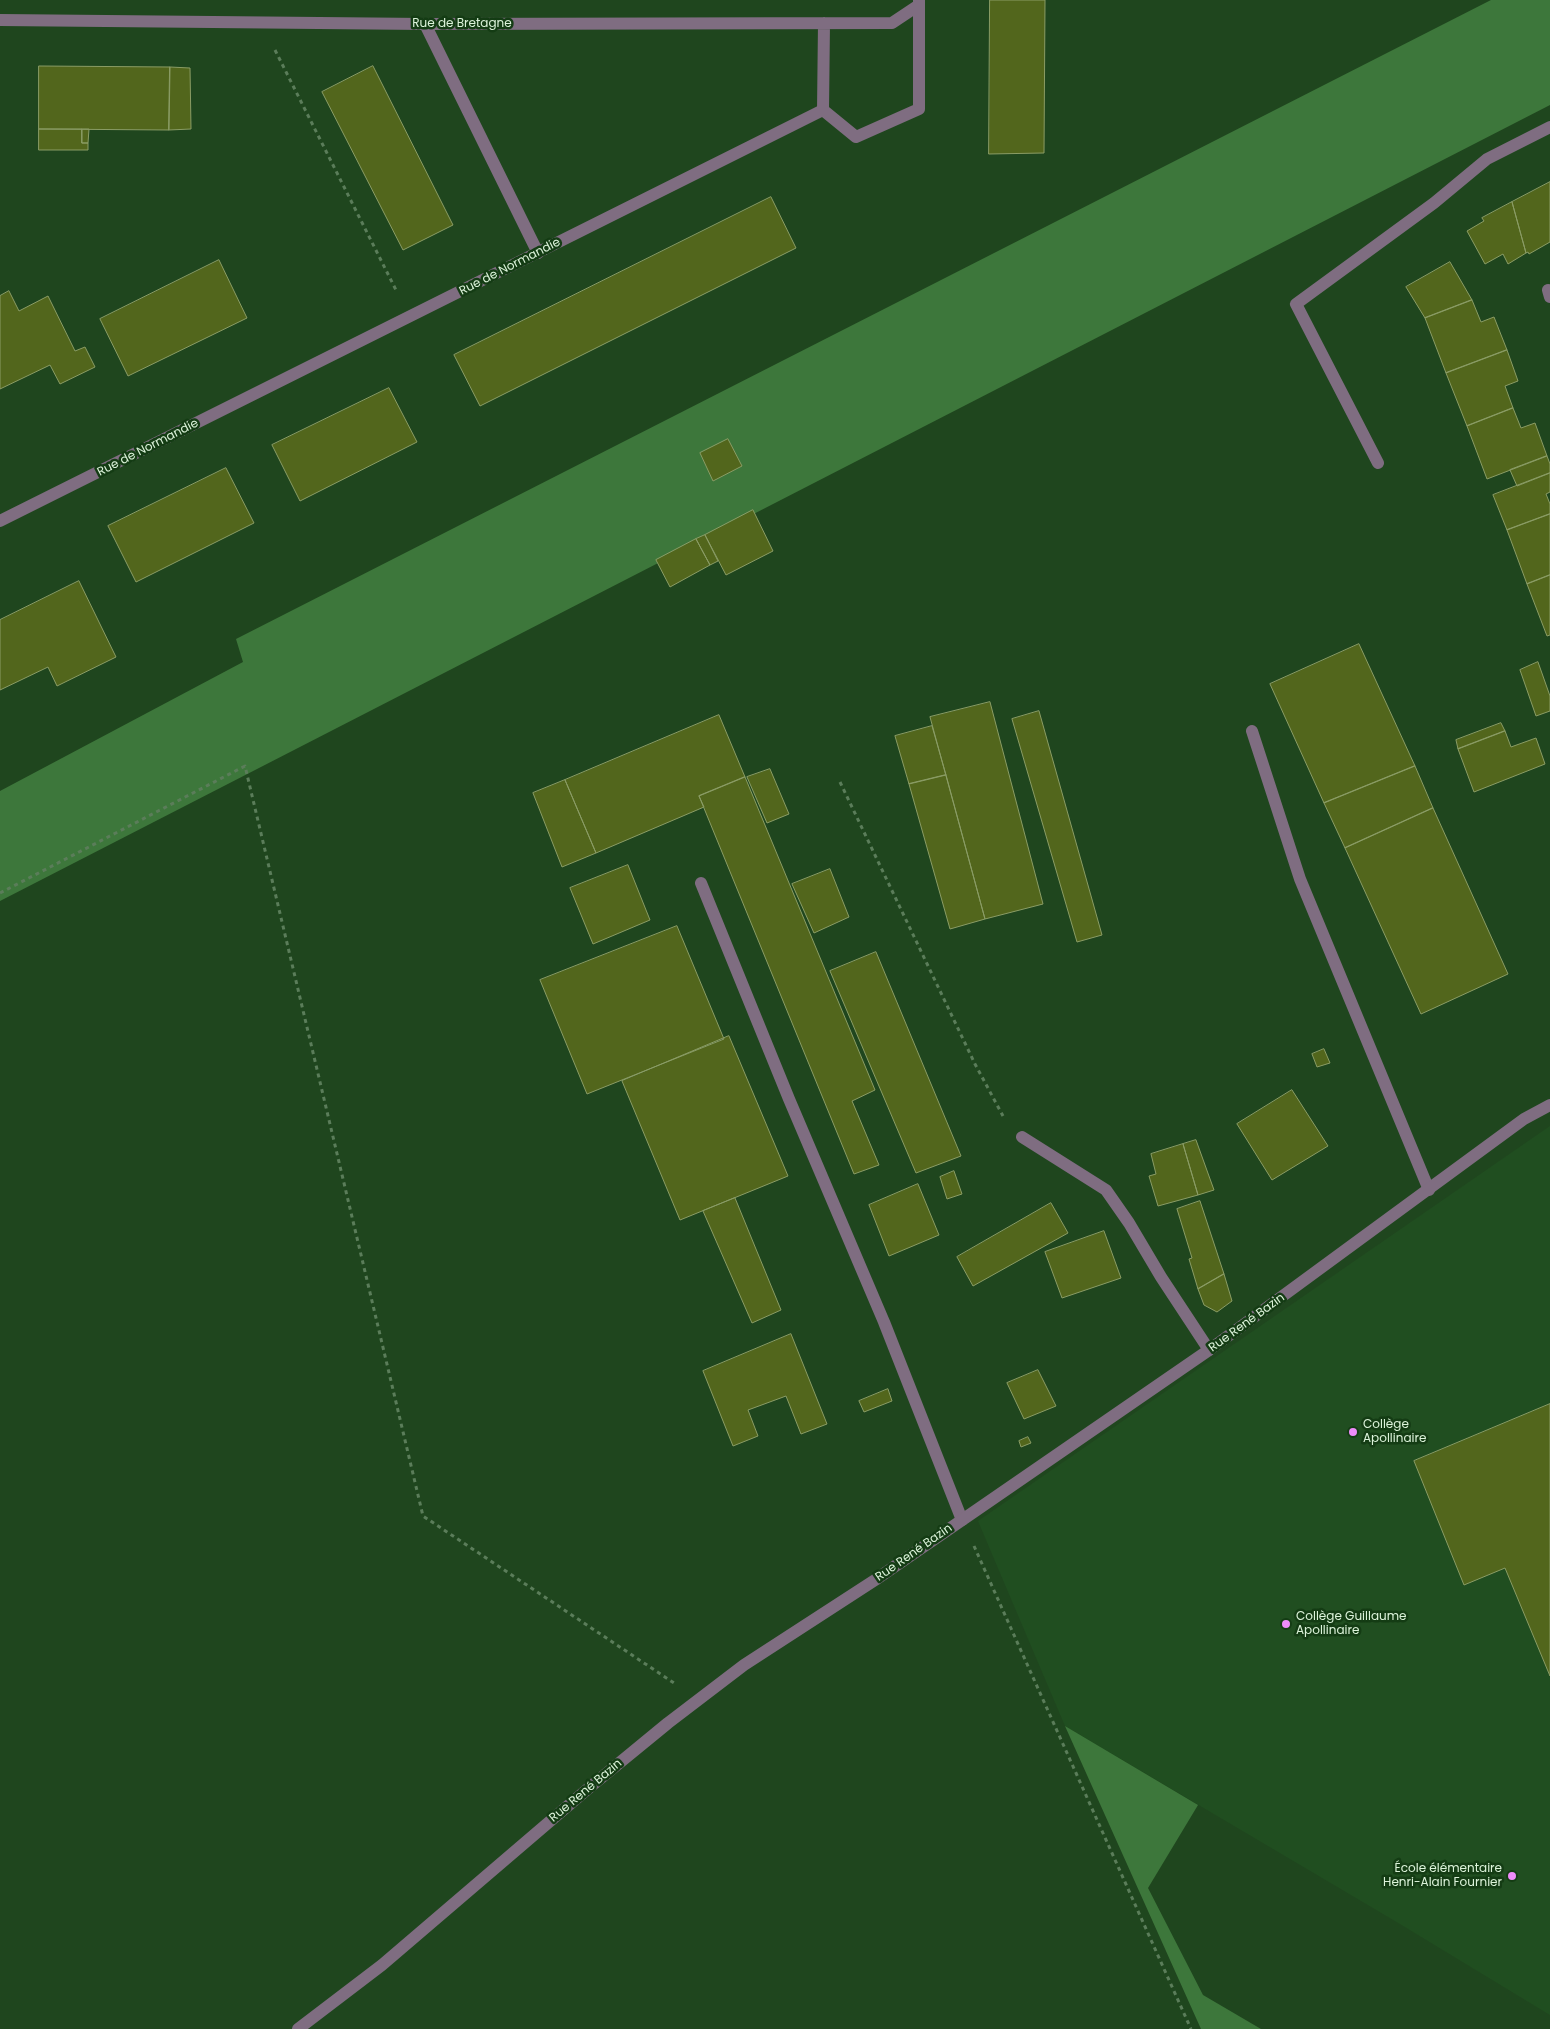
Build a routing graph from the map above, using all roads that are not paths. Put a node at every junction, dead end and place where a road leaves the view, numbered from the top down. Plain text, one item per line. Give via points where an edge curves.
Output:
1 (919, 3) edge
2 (0, 20) edge
3 (824, 23) junction
4 (425, 24) junction
5 (823, 110) junction
6 (1550, 127) edge
7 (538, 253) junction
8 (1378, 464) dead end
9 (0, 522) edge
10 (1252, 731) dead end
11 (702, 883) dead end
12 (1550, 1105) edge
13 (1022, 1137) road end
14 (1429, 1190) junction
15 (1209, 1350) junction
16 (962, 1520) junction
17 (298, 2029) edge

1 - 3 street, Rue de Bretagne via 892,23
1 - 5 street via 919,109 856,137
2 - 4 street, Rue de Bretagne
3 - 4 street, Rue de Bretagne
3 - 5 street
4 - 7 street
5 - 7 street, Rue de Normandie
6 - 8 street via 1488,159 1434,203 1296,304
7 - 9 street, Rue de Normandie
10 - 14 street via 1300,879
11 - 16 street via 884,1322
12 - 14 street, Rue René Bazin via 1524,1119
13 - 15 street via 1106,1190
14 - 15 street, Rue René Bazin
15 - 16 street, Rue René Bazin
16 - 17 street, Rue René Bazin via 744,1665 700,1698 597,1781 382,1965

